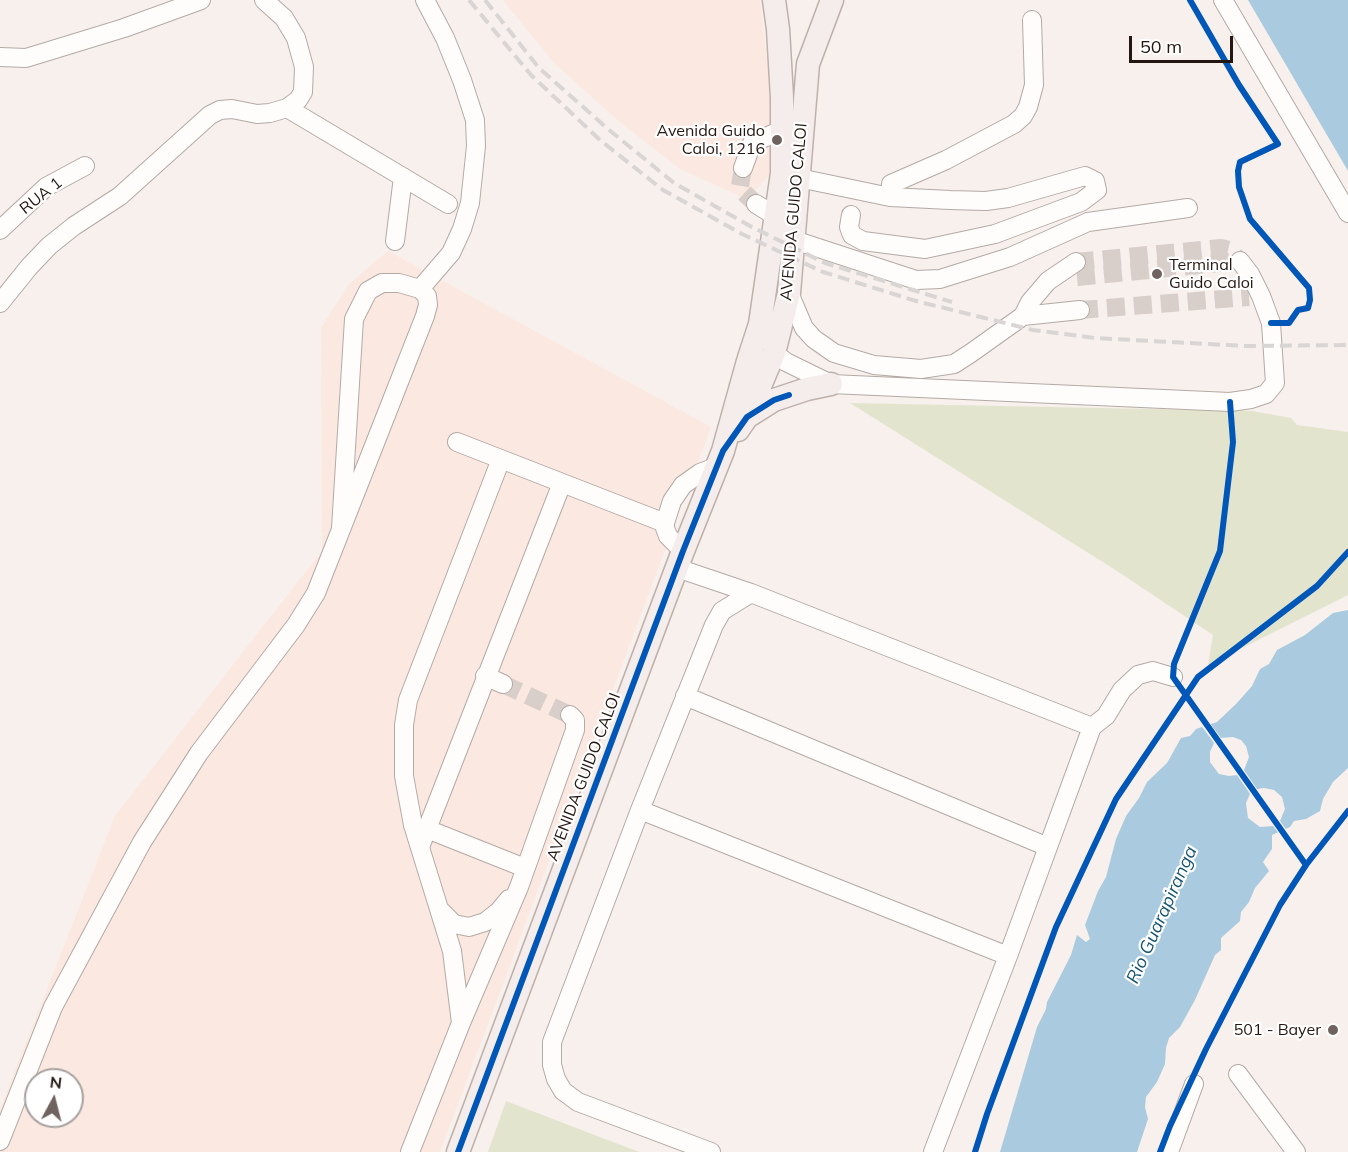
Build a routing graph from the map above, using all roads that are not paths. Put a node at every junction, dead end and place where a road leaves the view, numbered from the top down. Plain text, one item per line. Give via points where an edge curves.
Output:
1 (201, 0) edge
2 (264, 0) edge
3 (425, 0) edge
4 (774, 0) edge
5 (832, 0) edge
6 (1224, 0) edge
7 (1032, 20) dead end
8 (0, 57) edge
9 (287, 108) junction
10 (782, 130) junction
11 (85, 166) dead end
12 (744, 168) tunnel mouth
13 (799, 172) junction
14 (403, 177) junction
15 (891, 191) junction
16 (448, 204) dead end
17 (756, 204) tunnel mouth
18 (1188, 207) dead end
19 (1348, 213) edge
20 (851, 215) dead end
21 (777, 217) junction
22 (0, 230) edge
23 (794, 240) junction
24 (395, 242) dead end
25 (1240, 261) dead end
26 (1077, 269) tunnel mouth
27 (420, 289) junction
28 (789, 293) junction
29 (0, 303) edge
30 (1080, 310) tunnel mouth
31 (1023, 316) junction
32 (760, 324) junction
33 (774, 352) junction
34 (831, 384) junction
35 (747, 417) junction
36 (457, 442) dead end
37 (501, 459) junction
38 (720, 459) junction
39 (562, 483) junction
40 (665, 523) junction
41 (341, 528) junction
42 (680, 560) junction
43 (751, 593) junction
44 (485, 676) junction
45 (1173, 677) dead end
46 (504, 684) tunnel mouth
47 (685, 696) junction
48 (570, 715) dead end
49 (1092, 726) junction
50 (640, 810) junction
51 (427, 829) junction
52 (420, 847) junction
53 (1048, 847) junction
54 (525, 868) junction
55 (519, 887) junction
56 (440, 910) junction
57 (1008, 956) junction
58 (461, 1023) junction
59 (1238, 1074) dead end
60 (1194, 1084) dead end
61 (0, 1142) edge
62 (410, 1152) edge
63 (458, 1152) edge
64 (711, 1152) edge
65 (933, 1152) edge
66 (1169, 1152) edge
67 (1296, 1152) edge

1 - 8 street via 26,58
2 - 9 street via 284,18 296,38 304,67 303,92
3 - 27 street via 462,80 475,120 476,146 470,203 462,229 451,253
4 - 10 main road, AVENIDA GUIDO CALOI
5 - 13 main road, AVENIDA GUIDO CALOI via 808,64
6 - 19 street
7 - 15 street via 1034,85 1023,116
9 - 14 street
9 - 29 street via 257,114 220,110 210,115 120,196 49,246
10 - 12 street via 752,143
10 - 21 main road, AVENIDA GUIDO CALOI
11 - 22 street, RUA 1 via 46,187
13 - 15 street
13 - 23 main road, AVENIDA GUIDO CALOI
14 - 16 street
14 - 24 street
15 - 20 street via 986,201 1085,176 1095,181 1097,190 1082,202 995,234 925,249 863,241 852,235
17 - 21 street
18 - 23 street via 1088,222 1010,257 940,279 916,280
21 - 32 main road, AVENIDA GUIDO CALOI
23 - 28 main road, AVENIDA GUIDO CALOI
25 - 34 street via 1250,274 1255,297 1271,323 1275,383 1266,394 1251,399 1230,402
26 - 31 street via 1048,281
27 - 41 street via 427,296 425,316
27 - 41 street via 399,283 382,284 368,291 354,319
28 - 31 street via 804,328 814,339 834,353 874,365 921,369 954,364
28 - 33 main road, AVENIDA GUIDO CALOI
30 - 31 street
32 - 33 main road
32 - 38 main road, AVENIDA GUIDO CALOI
33 - 34 street
33 - 35 main road, AVENIDA GUIDO CALOI
34 - 35 main road via 774,400
35 - 38 main road, AVENIDA GUIDO CALOI
36 - 37 street
37 - 39 street
37 - 52 street via 408,700 404,776
38 - 40 street via 682,485
38 - 42 main road, AVENIDA GUIDO CALOI
39 - 40 street
39 - 44 street
40 - 42 street
41 - 61 street via 320,585 296,625 199,753 142,842 53,1007
42 - 43 street
42 - 63 main road, AVENIDA GUIDO CALOI
43 - 47 street via 722,611
43 - 49 street
44 - 46 street
44 - 51 street
45 - 49 street via 1153,671 1138,675 1122,690 1106,716
47 - 50 street
47 - 53 street
48 - 54 street via 575,720 575,730
49 - 53 street
50 - 57 street
50 - 64 street via 552,1042 552,1065 563,1091 578,1102
51 - 52 street
51 - 54 street
52 - 56 street
53 - 57 street
54 - 55 street
55 - 56 street via 499,911 485,922 469,927 454,924
55 - 58 street
56 - 58 street via 452,951
57 - 65 street
58 - 62 street
59 - 67 street
60 - 66 street

